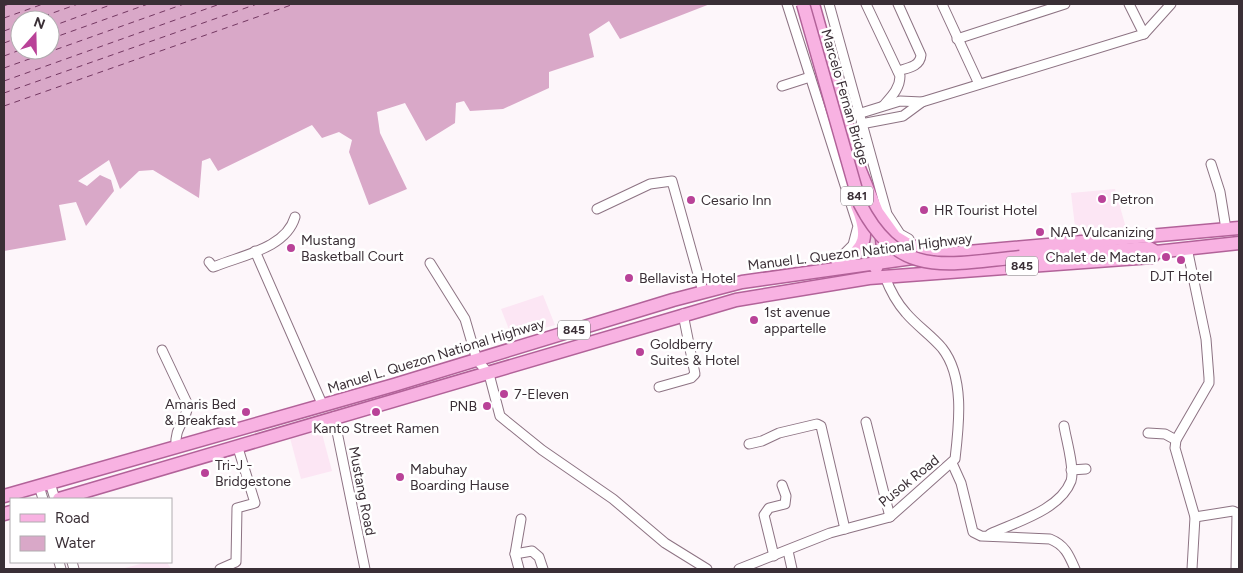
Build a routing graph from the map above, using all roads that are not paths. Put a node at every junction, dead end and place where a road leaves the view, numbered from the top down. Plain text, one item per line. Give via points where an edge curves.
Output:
1 (803, 4) edge
2 (812, 4) edge
3 (829, 4) edge
4 (866, 4) edge
5 (898, 4) edge
6 (942, 4) edge
7 (1065, 4) edge
8 (1129, 4) edge
9 (1171, 4) edge
10 (790, 7) edge
11 (1144, 34) junction
12 (957, 38) junction
13 (898, 71) junction
14 (810, 77) junction
15 (979, 84) junction
16 (782, 86) dead end
17 (922, 102) junction
18 (884, 106) junction
19 (858, 114) junction
20 (861, 124) junction
21 (1210, 164) dead end
22 (597, 210) dead end
23 (876, 212) junction
24 (295, 217) dead end
25 (1239, 228) edge
26 (1226, 229) junction
27 (1239, 243) edge
28 (1187, 248) junction
29 (255, 251) junction
30 (977, 251) junction
31 (1156, 252) junction
32 (934, 255) junction
33 (209, 262) dead end
34 (879, 262) junction
35 (430, 263) dead end
36 (829, 269) junction
37 (885, 277) junction
38 (870, 278) junction
39 (751, 281) junction
40 (703, 292) junction
41 (755, 296) junction
42 (683, 314) junction
43 (162, 350) dead end
44 (477, 360) junction
45 (489, 374) junction
46 (659, 387) dead end
47 (323, 406) junction
48 (334, 417) junction
49 (866, 422) dead end
50 (1064, 426) dead end
51 (1148, 433) dead end
52 (1176, 440) junction
53 (749, 444) dead end
54 (176, 447) junction
55 (238, 448) junction
56 (952, 464) junction
57 (1086, 469) dead end
58 (1071, 470) junction
59 (45, 484) junction
60 (782, 486) dead end
61 (4, 496) edge
62 (43, 498) edge
63 (54, 498) edge
64 (63, 498) edge
65 (890, 517) junction
66 (1195, 517) junction
67 (521, 519) dead end
68 (845, 529) junction
69 (988, 535) junction
70 (788, 551) junction
71 (515, 554) junction
72 (774, 556) junction
73 (220, 569) edge
74 (365, 569) edge
75 (519, 569) edge
76 (543, 569) edge
77 (707, 569) edge
78 (739, 569) edge
79 (792, 569) edge
80 (1075, 569) edge
81 (1192, 569) edge
82 (1236, 569) edge

1 - 31 main road, Marcelo Fernan Bridge / 841, bridge via 860,204 885,241 909,256 932,264 1149,248
2 - 23 main road, Marcelo Fernan Bridge / 841 via 859,168
3 - 19 street
4 - 13 street
5 - 13 street via 921,55 917,64
6 - 12 street
7 - 12 street
8 - 11 street
9 - 11 street
10 - 14 street
10 - 36 main road via 843,172 864,222 862,245 852,258
11 - 15 street
12 - 15 street
13 - 18 street via 900,83
14 - 16 street
14 - 36 street via 858,226 852,245
15 - 17 street
17 - 18 street via 900,101
17 - 20 street via 903,116
18 - 19 street
19 - 20 street
20 - 30 street via 887,214 900,234 918,245 938,250
21 - 26 street via 1220,192
22 - 40 street via 650,184 672,181
23 - 32 main road, Marcelo Fernan Bridge / 841 via 905,244
23 - 34 main road via 882,236
24 - 29 street via 285,236
25 - 26 main road, Manuel L. Quezon National Highway / 845
26 - 30 main road, Manuel L. Quezon National Highway / 845
27 - 28 main road, Manuel L. Quezon National Highway / 845
28 - 31 main road, Manuel L. Quezon National Highway / 845
28 - 52 street via 1206,339 1209,383
29 - 33 street via 213,267
29 - 47 street
30 - 32 main road, Manuel L. Quezon National Highway / 845
31 - 37 main road, Manuel L. Quezon National Highway / 845 via 1152,257
32 - 34 main road, Manuel L. Quezon National Highway / 845
34 - 36 main road, Manuel L. Quezon National Highway / 845
34 - 38 main road
35 - 44 street via 465,319
36 - 39 main road, Manuel L. Quezon National Highway / 845
37 - 38 main road, Manuel L. Quezon National Highway / 845
37 - 56 street, Pusok Road via 906,314 924,329 947,357 960,408
38 - 41 main road, Manuel L. Quezon National Highway / 845
39 - 40 main road, Manuel L. Quezon National Highway / 845
39 - 41 main road
40 - 44 main road, Manuel L. Quezon National Highway / 845
41 - 42 main road, Manuel L. Quezon National Highway / 845
42 - 45 main road, Manuel L. Quezon National Highway / 845
42 - 46 street via 694,374 691,378
43 - 54 street via 188,405 187,414 175,436
44 - 45 street
44 - 47 main road, Manuel L. Quezon National Highway / 845
45 - 48 main road, Manuel L. Quezon National Highway / 845
45 - 77 street via 503,420 613,499 665,543
47 - 54 main road, Manuel L. Quezon National Highway / 845
48 - 55 main road, Manuel L. Quezon National Highway / 845
48 - 74 street, Mustang Road
49 - 65 street
50 - 58 street
51 - 52 street via 1165,434
52 - 66 street via 1175,448
53 - 68 street via 779,433 817,424 821,426
54 - 59 main road, Manuel L. Quezon National Highway / 845
55 - 64 main road, Manuel L. Quezon National Highway / 845
55 - 73 street via 255,503 237,508 236,562
56 - 65 street, Pusok Road via 920,488
56 - 69 street via 961,483 973,532
57 - 58 street
58 - 69 street via 1071,480 1060,496 1044,508
59 - 61 main road, Manuel L. Quezon National Highway / 845
59 - 62 street
59 - 63 street
60 - 72 street via 785,504 769,508 764,515
65 - 68 street, Pusok Road
66 - 81 street
66 - 82 street via 1237,513
67 - 71 street
68 - 70 street, Pusok Road
69 - 80 street via 1050,539 1061,543
70 - 72 street, Pusok Road
70 - 79 street
71 - 75 street
71 - 76 street via 532,551
72 - 78 street, Pusok Road

